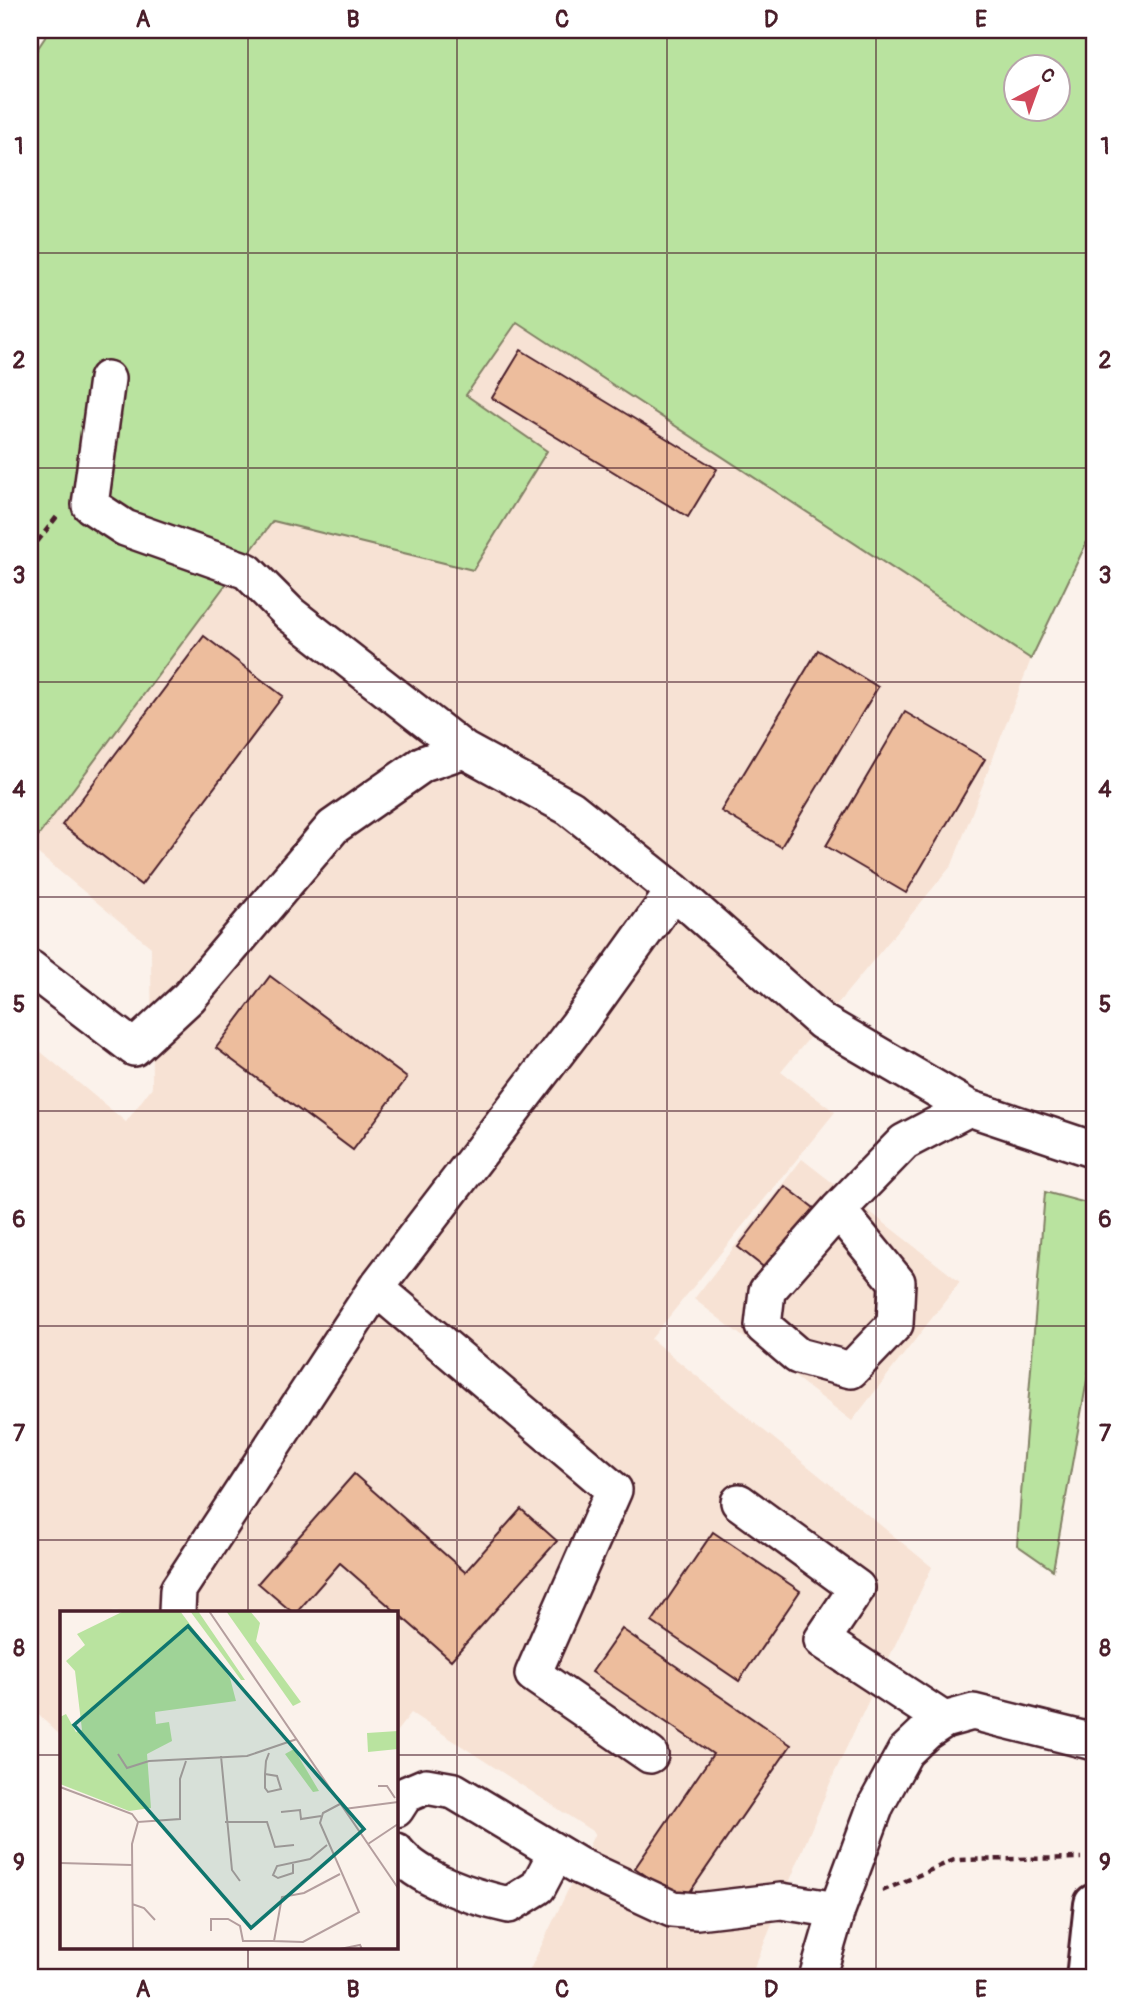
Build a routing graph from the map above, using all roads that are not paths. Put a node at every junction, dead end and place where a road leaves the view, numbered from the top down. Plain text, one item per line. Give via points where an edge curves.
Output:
1 (107, 379) dead end
2 (464, 750) junction
3 (674, 891) junction
4 (30, 968) edge
5 (969, 1108) junction
6 (1094, 1150) edge
7 (838, 1210) junction
8 (376, 1288) junction
9 (739, 1502) dead end
10 (177, 1611) edge
11 (944, 1720) junction
12 (1094, 1742) edge
13 (650, 1755) dead end
14 (397, 1807) edge
15 (397, 1852) edge
16 (556, 1853) junction
17 (1094, 1903) edge
18 (837, 1910) junction
19 (817, 1978) edge
20 (1086, 1978) edge

1 - 2 lane via 90,505 125,528 247,571 290,614
2 - 3 lane via 570,808
2 - 4 lane via 423,764 333,827 188,998 134,1048
3 - 5 lane via 822,1022
3 - 8 lane
5 - 6 lane
5 - 7 lane via 904,1142
7 - 7 lane via 767,1291 763,1326 798,1356 851,1370 895,1324 897,1282
8 - 10 lane via 178,1590
8 - 13 lane via 614,1490 533,1674
9 - 11 lane via 857,1588 822,1640
11 - 12 lane via 973,1712
11 - 18 lane via 905,1752 876,1805
14 - 16 lane via 405,1795 426,1786 454,1791
15 - 16 lane via 467,1896 509,1905 538,1887
16 - 18 lane via 672,1909 697,1912 781,1901
17 - 20 main road
18 - 19 lane

